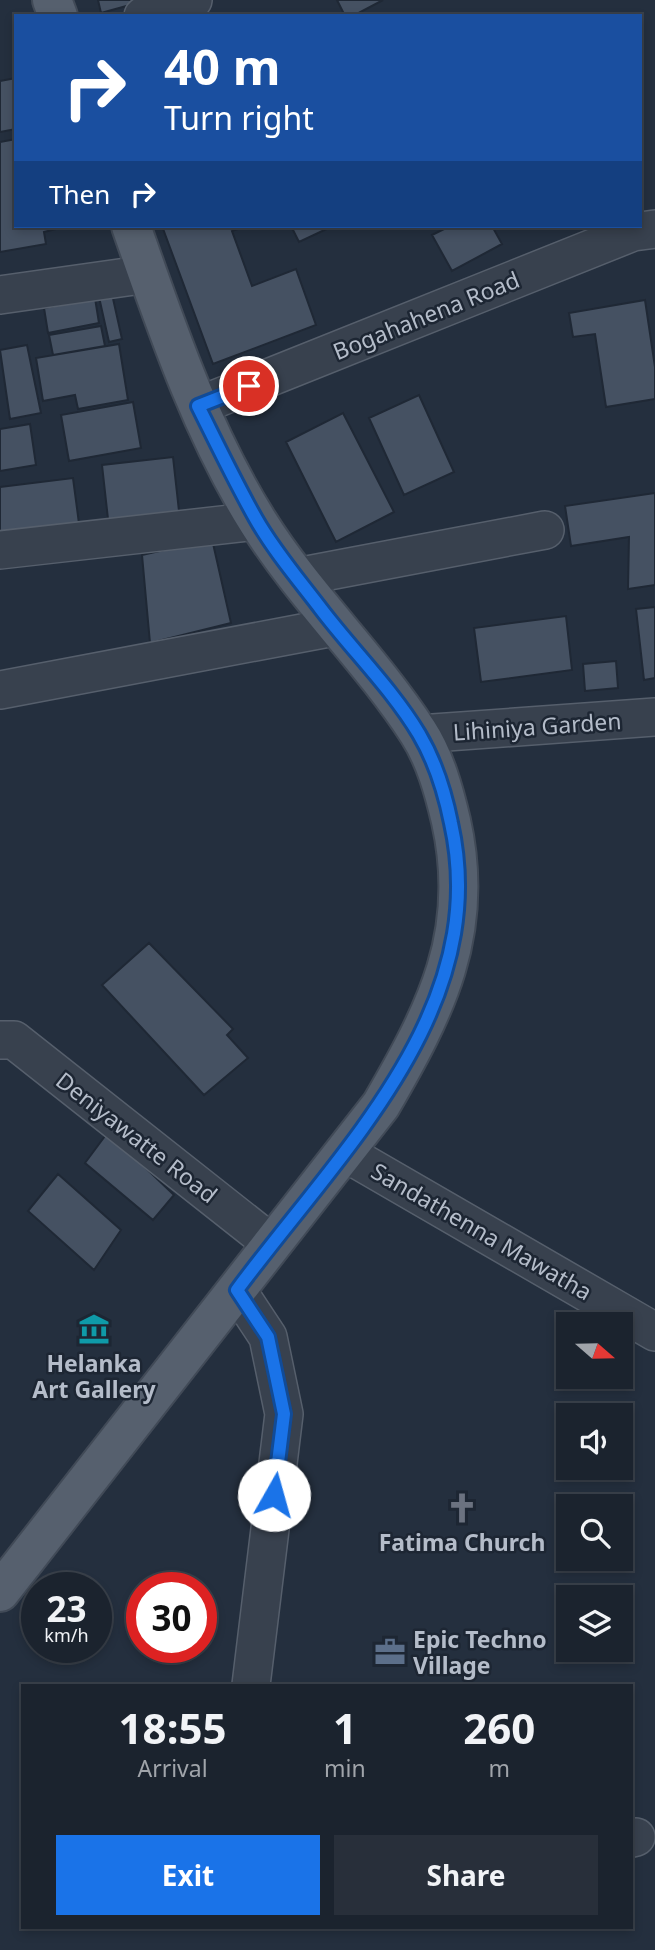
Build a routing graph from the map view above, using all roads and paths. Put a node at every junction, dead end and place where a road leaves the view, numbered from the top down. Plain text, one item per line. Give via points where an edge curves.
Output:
1 (193, 0) edge
2 (149, 14) edge
3 (132, 228) edge
4 (655, 229) edge
5 (148, 274) junction
6 (0, 295) edge
7 (198, 406) junction
8 (257, 521) junction
9 (545, 530) dead end
10 (0, 550) edge
11 (298, 577) junction
12 (334, 626) junction
13 (0, 690) edge
14 (655, 717) edge
15 (419, 734) junction
16 (0, 1040) edge
17 (344, 1152) junction
18 (271, 1243) junction
19 (237, 1290) junction
20 (655, 1332) edge
21 (0, 1592) edge
22 (251, 1684) edge

1 - 2 street
3 - 5 main road
4 - 7 street, Bogahahena Road via 633,232
5 - 6 street
5 - 7 main road
7 - 8 main road
8 - 10 street
8 - 11 main road
9 - 11 street
11 - 12 main road
12 - 13 street
12 - 15 main road
14 - 15 street, Lihiniya Garden
15 - 17 main road via 444,791 456,845 458,926 450,962 407,1060 381,1105
16 - 18 street, Deniyawatte Road via 14,1041
17 - 18 main road
17 - 20 street, Sandathenna Mawatha
18 - 19 main road
19 - 21 main road
19 - 22 street via 268,1337 284,1414

